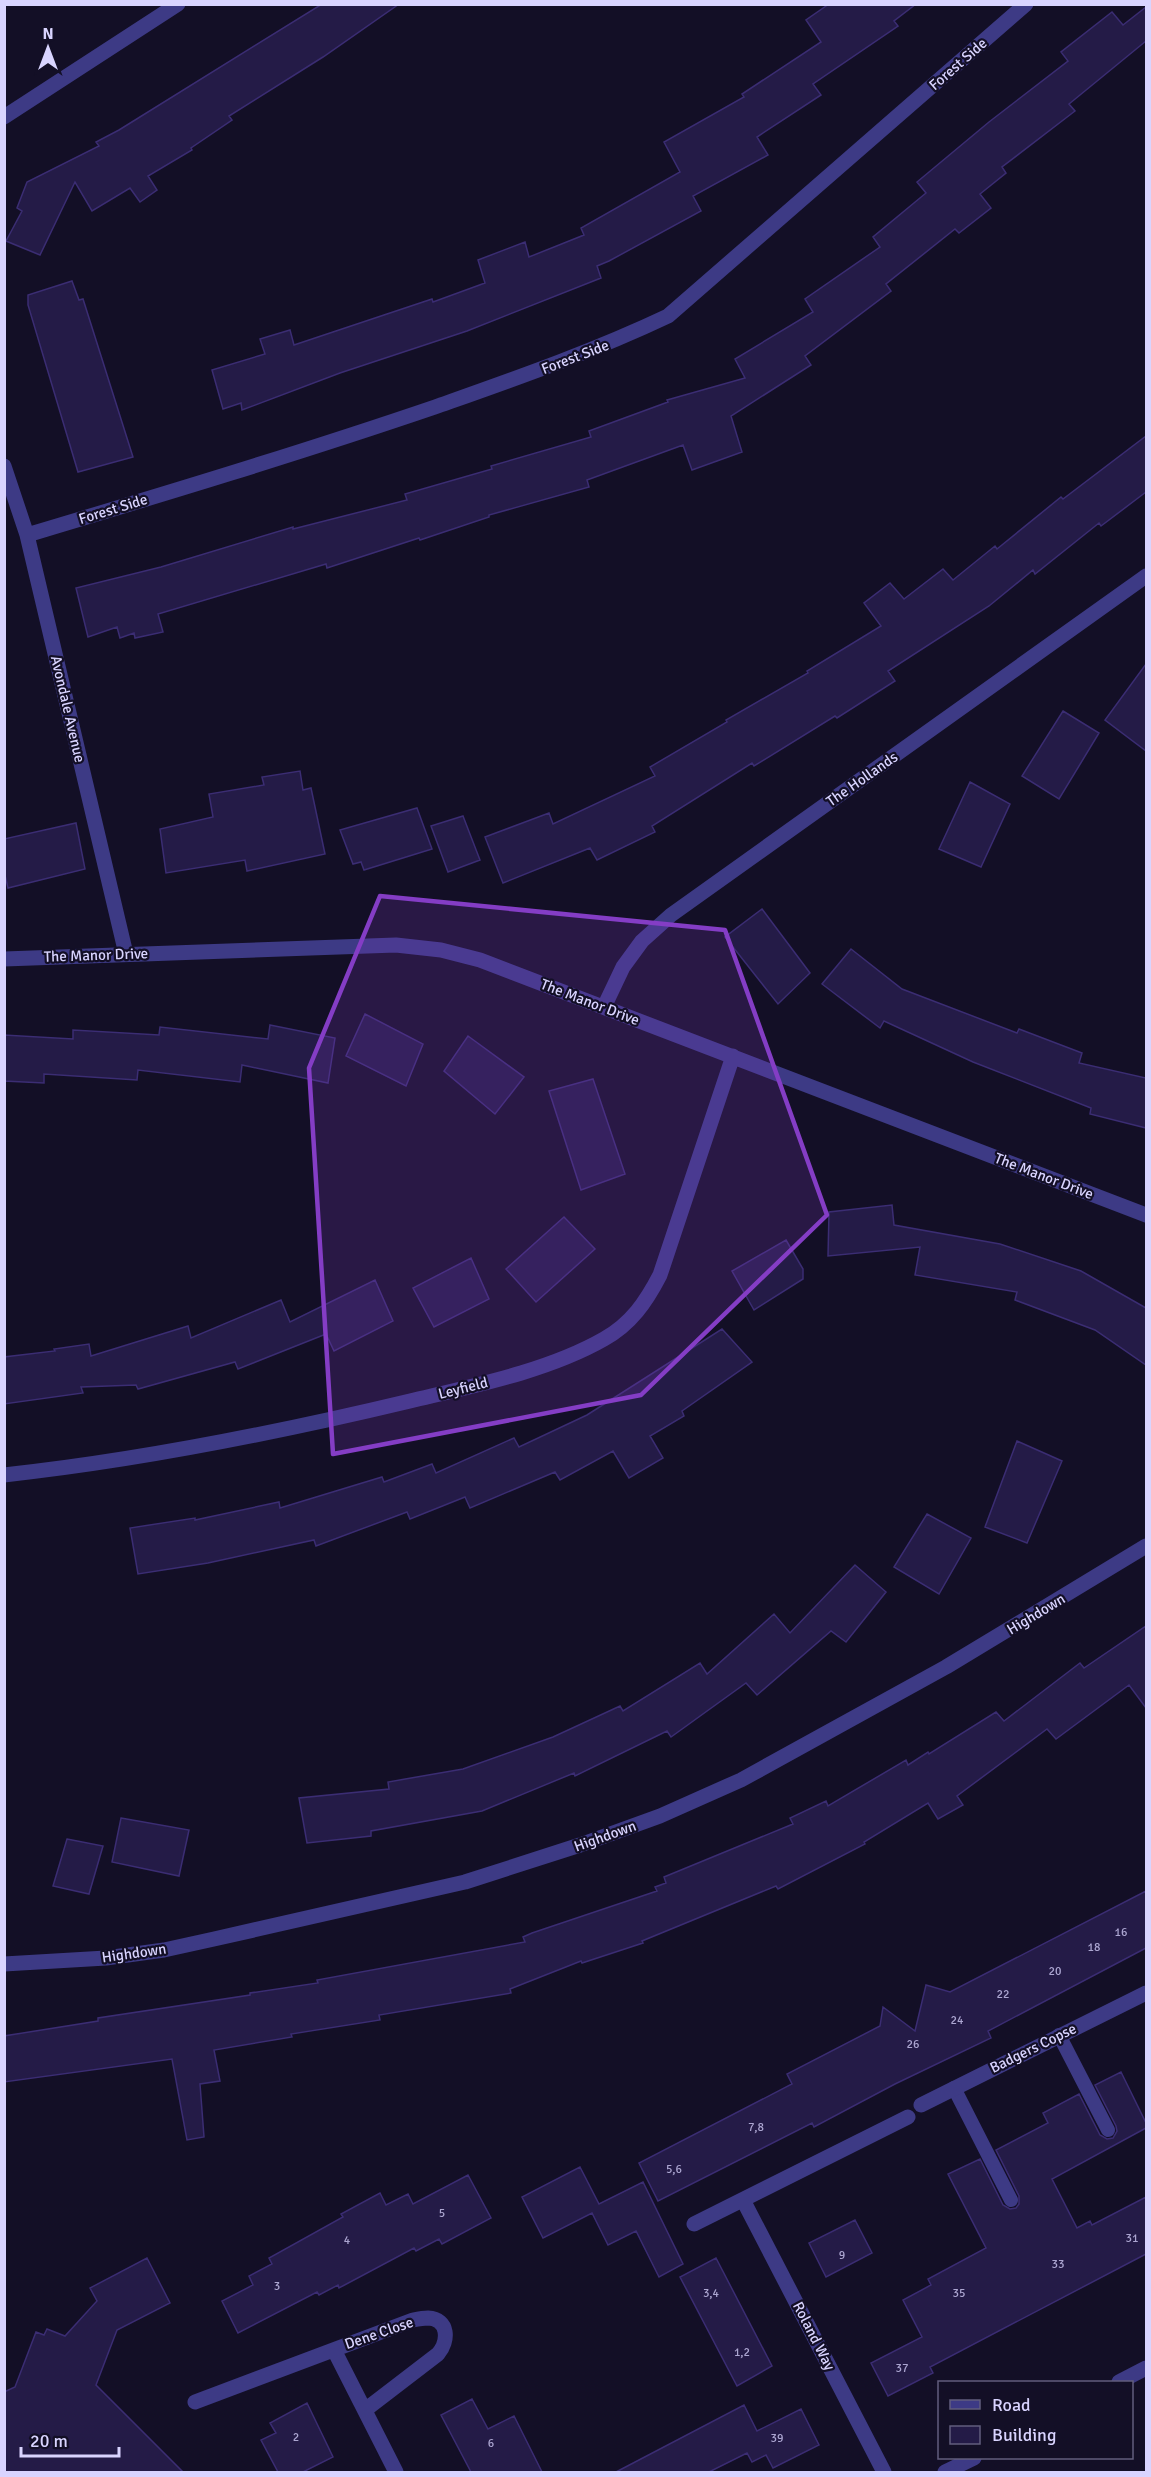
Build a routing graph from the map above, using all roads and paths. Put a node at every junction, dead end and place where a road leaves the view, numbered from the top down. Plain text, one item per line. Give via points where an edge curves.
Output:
1 (178, 4) edge
2 (1026, 4) edge
3 (4, 117) edge
4 (4, 466) edge
5 (27, 535) junction
6 (1146, 576) edge
7 (126, 954) junction
8 (4, 959) edge
9 (604, 1007) junction
10 (733, 1056) junction
11 (1146, 1215) edge
12 (4, 1475) edge
13 (1146, 1546) edge
14 (4, 1964) edge
15 (1146, 1993) edge
16 (1059, 2035) junction
17 (954, 2088) junction
18 (921, 2105) dead end
19 (908, 2117) dead end
20 (1108, 2130) dead end
21 (743, 2200) junction
22 (1011, 2200) dead end
23 (694, 2224) dead end
24 (334, 2350) junction
25 (1146, 2368) edge
26 (1121, 2381) edge
27 (195, 2402) dead end
28 (365, 2410) junction
29 (970, 2459) edge
30 (396, 2472) edge
31 (884, 2472) edge
32 (945, 2472) edge

1 - 3 street
2 - 5 street, Forest Side via 668,316 537,371 311,450
4 - 5 street, Avondale Avenue
5 - 7 street, Avondale Avenue
6 - 9 street, The Hollands via 670,915 635,950
7 - 8 street, The Manor Drive
7 - 9 street, The Manor Drive via 396,945 480,960
9 - 10 street, The Manor Drive
10 - 11 street, The Manor Drive
10 - 12 street, Leyfield via 660,1275 645,1303 606,1338 576,1353 495,1380 341,1417 194,1448
13 - 14 street, Highdown via 946,1667 741,1779 660,1816 465,1882 164,1950
15 - 16 street, Badgers Copse
16 - 17 street, Badgers Copse
16 - 20 lane
17 - 18 street, Badgers Copse
17 - 22 lane
19 - 21 street
21 - 23 street
21 - 31 street, Roland Way
24 - 27 street, Dene Close
24 - 28 street, Dene Close
24 - 28 street, Dene Close via 413,2320 429,2318 444,2330 447,2337 438,2354
25 - 26 street
28 - 30 street, Dene Close
29 - 32 street

